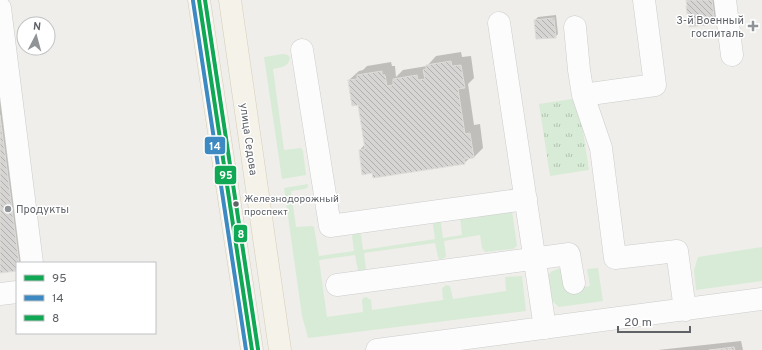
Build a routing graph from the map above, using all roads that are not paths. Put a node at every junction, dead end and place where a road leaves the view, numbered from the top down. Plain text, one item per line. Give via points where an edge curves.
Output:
1 (199, 0) edge
2 (230, 0) edge
3 (644, 0) edge
4 (725, 0) edge
5 (0, 8) edge
6 (499, 23) dead end
7 (575, 27) dead end
8 (302, 50) dead end
9 (732, 55) dead end
10 (583, 95) junction
11 (526, 199) junction
12 (536, 258) junction
13 (32, 262) edge
14 (574, 283) dead end
15 (337, 285) dead end
16 (16, 292) edge
17 (0, 294) edge
18 (762, 299) edge
19 (685, 310) junction
20 (545, 328) junction
21 (496, 342) edge
22 (252, 350) edge
23 (280, 350) edge
24 (377, 350) edge

1 - 22 main road
2 - 23 main road, улица Седова
3 - 10 street via 655,85
4 - 9 street
5 - 13 street
6 - 11 street
7 - 10 street
8 - 11 street via 330,226
10 - 19 street via 601,148 615,258 677,251
11 - 12 street
12 - 14 street via 569,254
12 - 15 street
12 - 20 street
16 - 17 street
18 - 19 street
19 - 20 street
20 - 21 street
21 - 24 street

